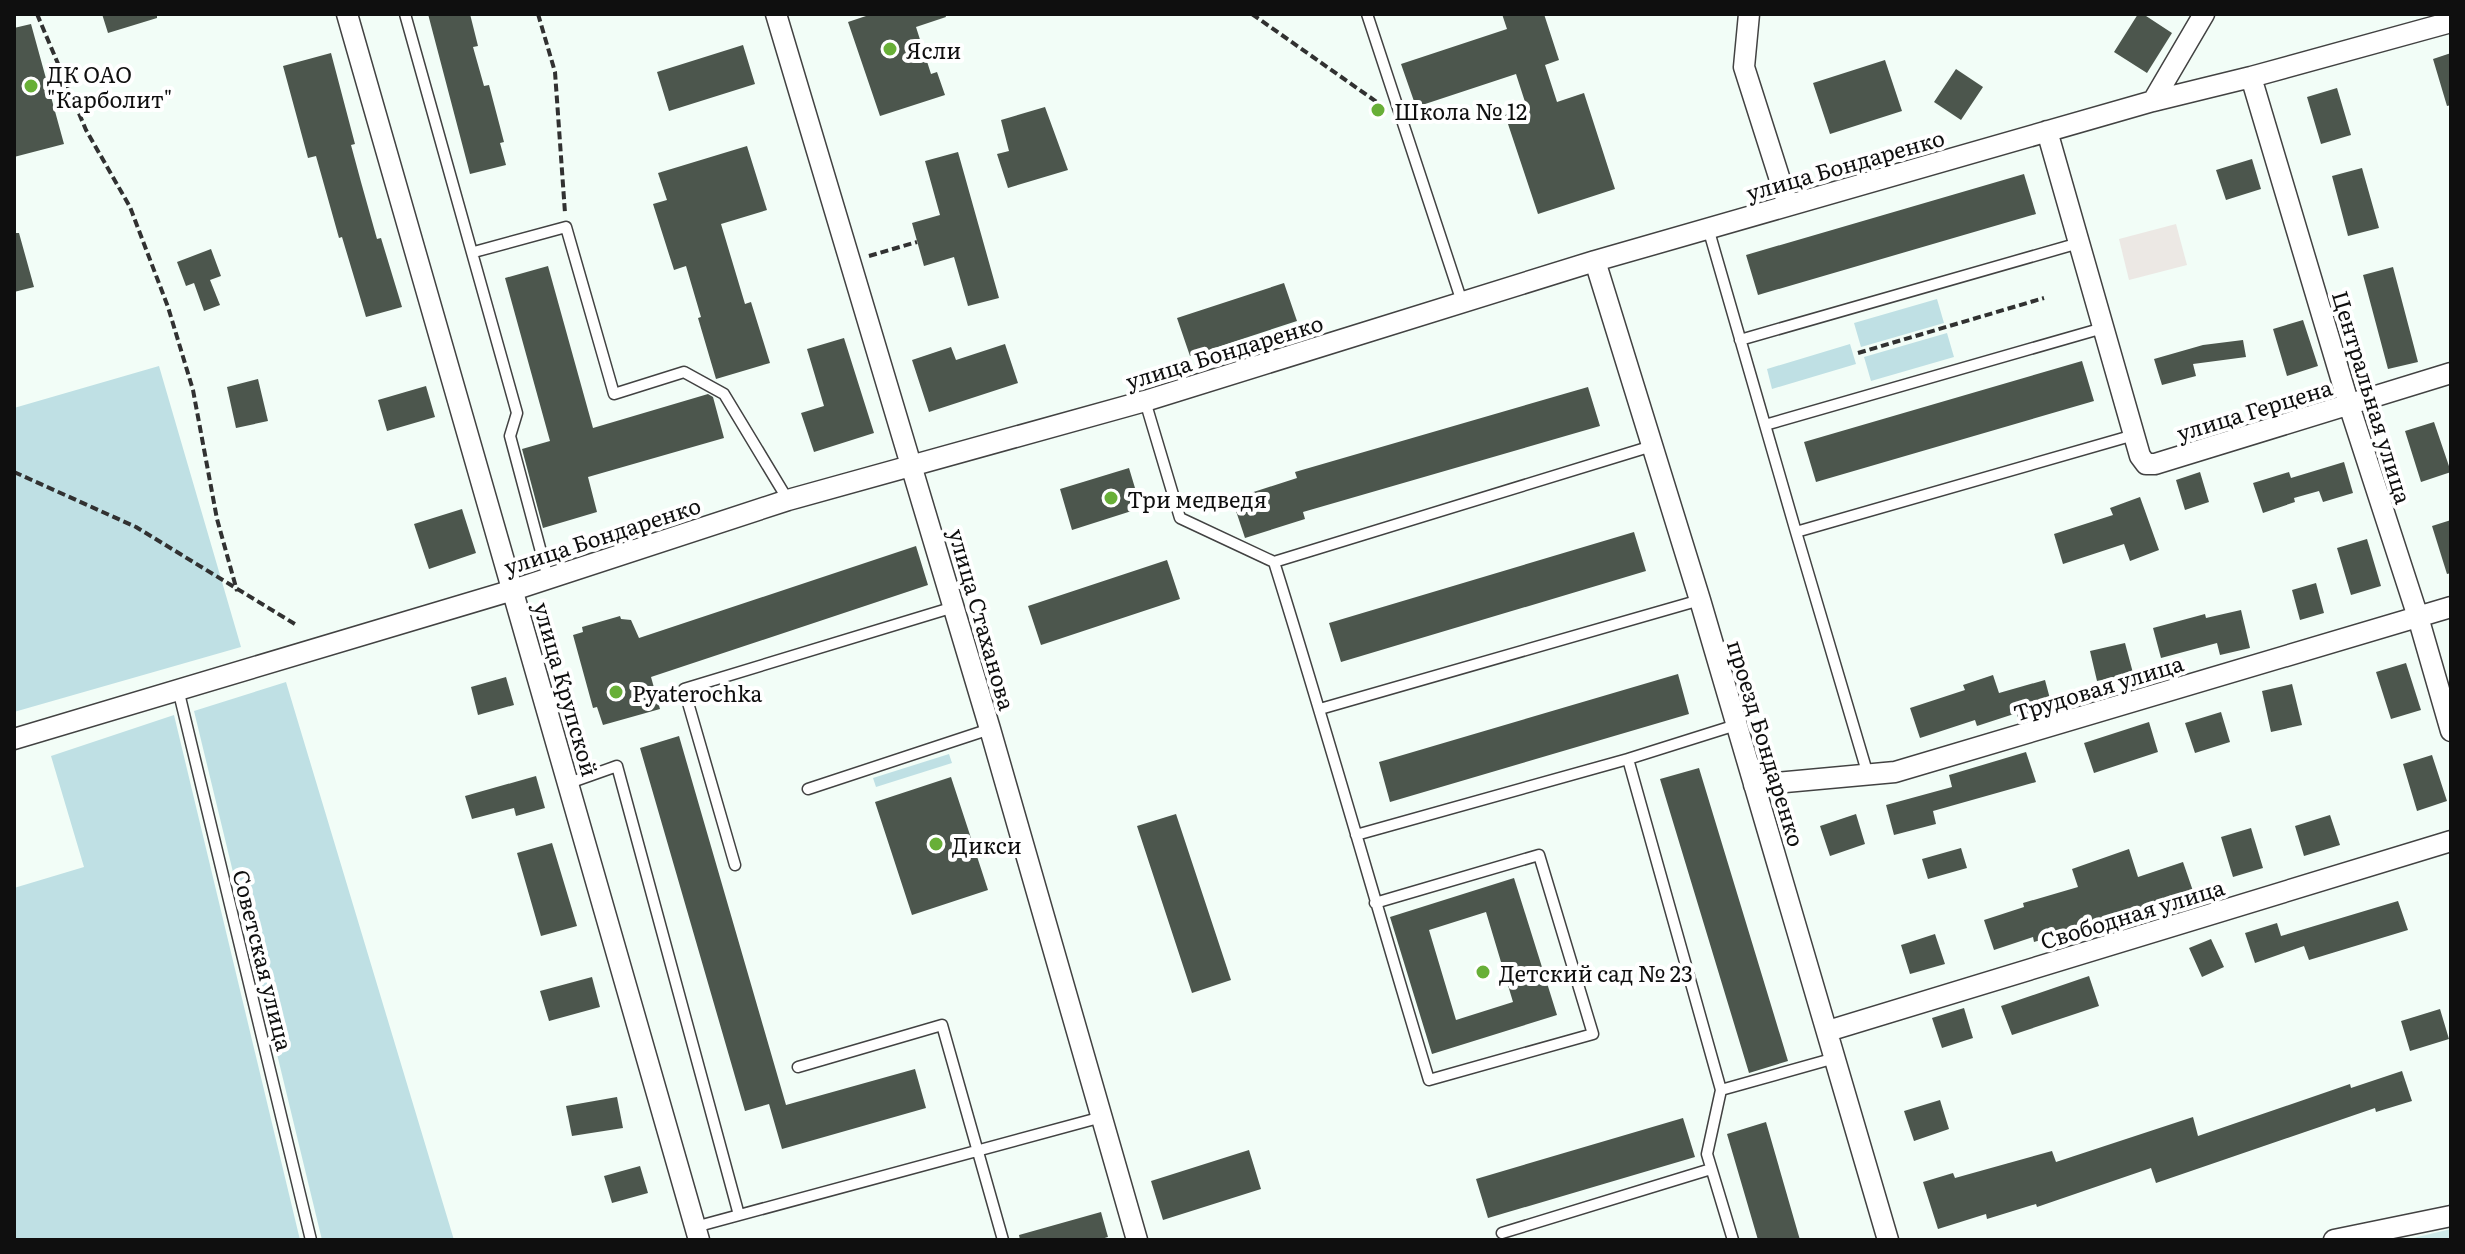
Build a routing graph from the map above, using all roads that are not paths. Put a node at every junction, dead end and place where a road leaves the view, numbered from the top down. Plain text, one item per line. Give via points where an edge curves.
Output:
1 (347, 14) edge
2 (405, 14) edge
3 (776, 14) edge
4 (1367, 14) edge
5 (1749, 14) edge
6 (2204, 14) edge
7 (2451, 22) edge
8 (2251, 77) junction
9 (2153, 101) junction
10 (2047, 131) junction
11 (1788, 205) junction
12 (1708, 228) junction
13 (2079, 243) junction
14 (474, 252) junction
15 (1595, 261) junction
16 (1462, 302) junction
17 (2103, 328) junction
18 (1740, 340) junction
19 (2451, 373) edge
20 (1145, 401) junction
21 (2349, 405) junction
22 (1765, 425) junction
23 (2134, 435) junction
24 (1652, 446) junction
25 (912, 465) junction
26 (788, 500) junction
27 (1796, 532) junction
28 (1274, 562) junction
29 (548, 578) junction
30 (513, 590) junction
31 (1700, 600) junction
32 (954, 607) junction
33 (2451, 607) edge
34 (2418, 617) junction
35 (178, 689) junction
36 (1320, 709) junction
37 (1736, 725) junction
38 (990, 729) junction
39 (2451, 731) edge
40 (14, 739) edge
41 (1628, 759) junction
42 (1868, 775) junction
43 (569, 783) junction
44 (1754, 785) junction
45 (808, 789) dead end
46 (1356, 835) junction
47 (2451, 841) edge
48 (735, 865) dead end
49 (1375, 903) junction
50 (1828, 1031) junction
51 (1836, 1058) junction
52 (798, 1067) dead end
53 (1721, 1090) junction
54 (1102, 1117) junction
55 (977, 1149) junction
56 (1711, 1169) junction
57 (739, 1215) junction
58 (2451, 1216) edge
59 (1502, 1233) dead end
60 (697, 1234) edge
61 (311, 1240) edge
62 (1003, 1240) edge
63 (1137, 1240) edge
64 (1733, 1240) edge
65 (1888, 1240) edge
66 (2334, 1240) edge

1 - 30 street, улица Крупской
2 - 14 lane
3 - 25 street, улица Стаханова
4 - 16 lane
5 - 11 street via 1744,67
6 - 9 street
7 - 8 street, улица Бондаренко
8 - 9 street, улица Бондаренко
8 - 21 street, Центральная улица
9 - 10 street, улица Бондаренко
10 - 11 street, улица Бондаренко
10 - 13 street, улица Герцена
11 - 12 street, улица Бондаренко
12 - 15 street, улица Бондаренко
12 - 18 lane
13 - 17 street, улица Герцена
13 - 18 lane
14 - 26 lane via 566,227 614,394 684,372 724,394
14 - 29 lane via 517,413 510,436
15 - 16 street, улица Бондаренко
15 - 24 street, проезд Бондаренко
16 - 20 street, улица Бондаренко
17 - 22 lane
17 - 23 street, улица Герцена
18 - 22 lane
19 - 21 street, улица Герцена
20 - 25 street, улица Бондаренко
20 - 28 lane via 1180,518
21 - 23 street, улица Герцена via 2155,464 2146,464 2140,456
21 - 34 street, Центральная улица
22 - 27 lane
23 - 27 lane
24 - 28 lane
24 - 31 street, проезд Бондаренко
25 - 26 street, улица Бондаренко
25 - 32 street, улица Стаханова
26 - 29 street, улица Бондаренко
27 - 42 lane
28 - 36 lane
29 - 30 street, улица Бондаренко
30 - 35 street, улица Бондаренко
30 - 43 street, улица Крупской
31 - 36 lane
31 - 37 street, проезд Бондаренко
32 - 38 street, улица Стаханова
32 - 48 lane via 684,689
33 - 34 street, Трудовая улица
34 - 39 street, Центральная улица
34 - 42 street, Трудовая улица via 1895,772
35 - 40 street, улица Бондаренко
35 - 61 lane, Советская улица
36 - 46 lane
37 - 41 lane
37 - 44 street, проезд Бондаренко
38 - 45 lane
38 - 54 street, улица Стаханова
41 - 46 lane
41 - 53 lane
42 - 44 street, Трудовая улица
43 - 57 lane via 617,766
43 - 60 street, улица Крупской
44 - 50 street, проезд Бондаренко
46 - 49 lane
47 - 50 street, Свободная улица
49 - 49 lane via 1429,1080 1593,1034 1539,855
50 - 51 street, проезд Бондаренко
51 - 53 lane
51 - 65 street, проезд Бондаренко
52 - 55 lane via 942,1025
53 - 56 lane via 1707,1154
54 - 55 lane
54 - 63 street, улица Стаханова
55 - 57 lane
55 - 62 lane
56 - 59 lane
56 - 64 lane
57 - 60 lane
58 - 66 street

